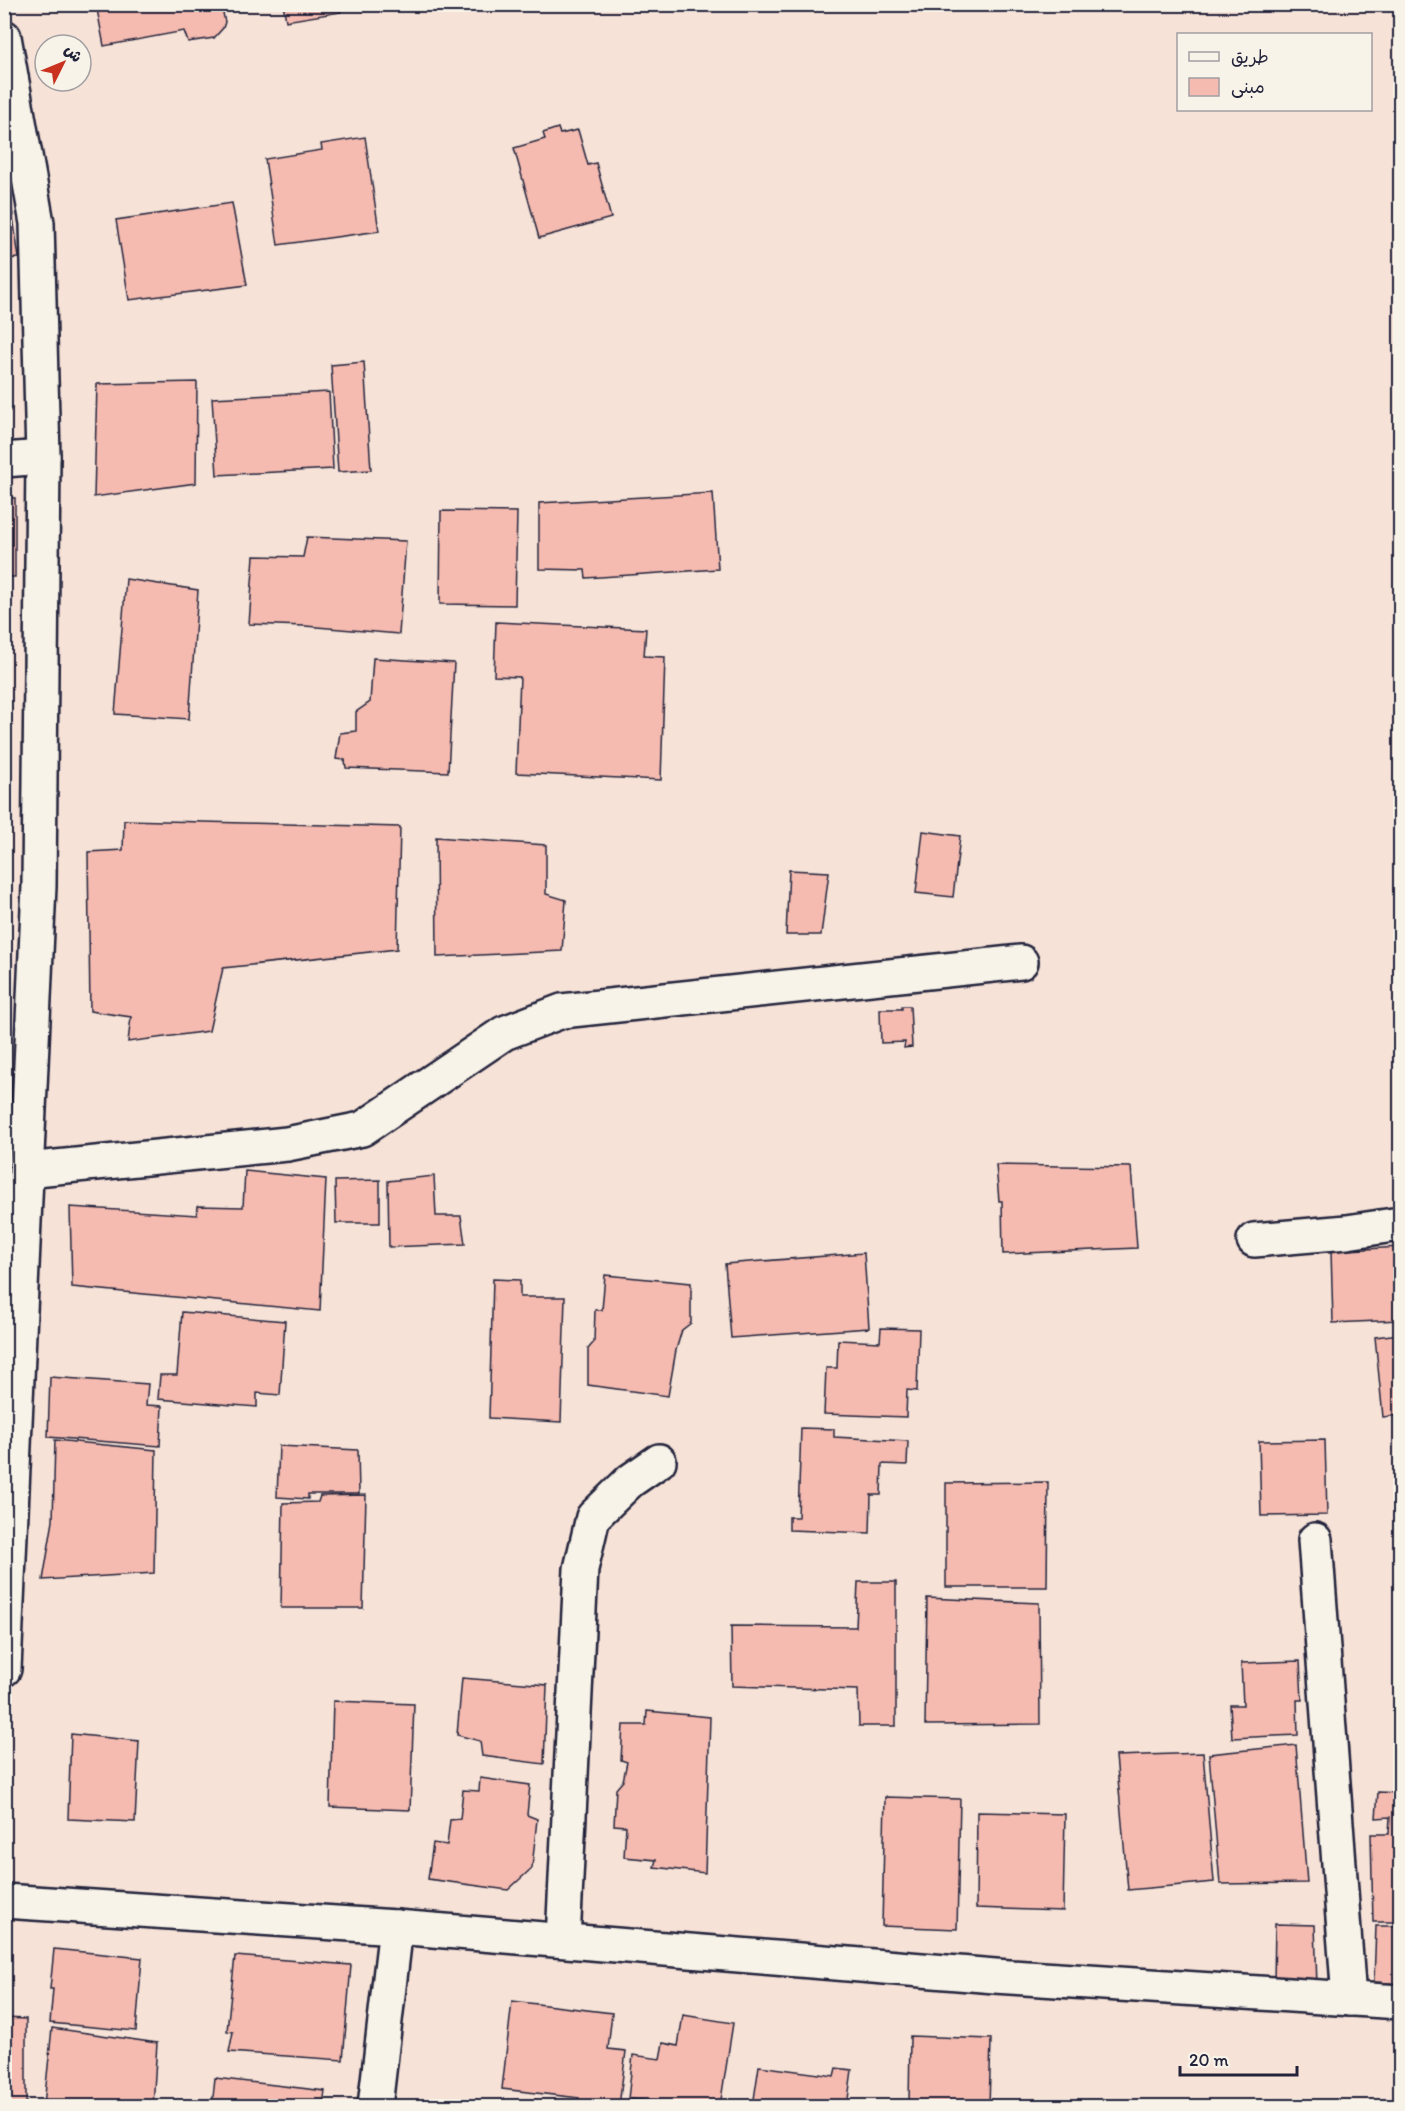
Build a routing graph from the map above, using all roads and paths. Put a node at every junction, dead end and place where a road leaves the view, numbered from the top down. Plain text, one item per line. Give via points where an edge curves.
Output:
1 (4, 37) edge
2 (43, 457) junction
3 (4, 460) edge
4 (1021, 962) dead end
5 (26, 1170) junction
6 (1401, 1224) edge
7 (1254, 1240) dead end
8 (659, 1461) dead end
9 (1316, 1540) dead end
10 (4, 1669) edge
11 (4, 1901) edge
12 (396, 1927) junction
13 (563, 1940) junction
14 (1349, 1999) junction
15 (1401, 2002) edge
16 (375, 2106) edge

1 - 2 street via 36,223
2 - 3 street
2 - 5 street via 39,886
4 - 5 street via 562,1011 504,1033 362,1129 286,1144
5 - 10 street
6 - 7 street
8 - 13 street via 630,1481 593,1517 581,1569
9 - 14 street
11 - 12 street
12 - 13 street
12 - 16 street
13 - 14 street via 995,1976
14 - 15 street

